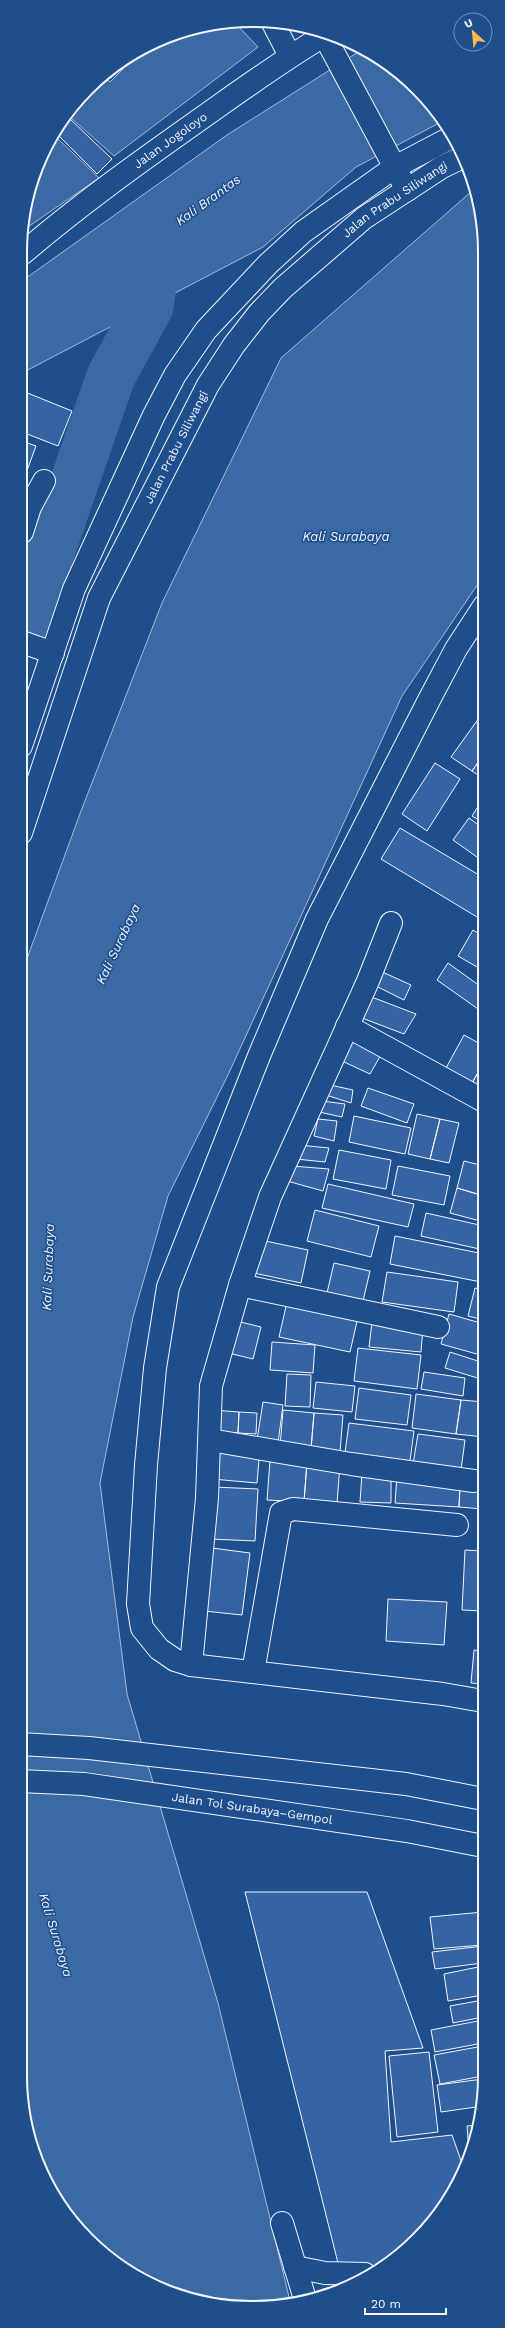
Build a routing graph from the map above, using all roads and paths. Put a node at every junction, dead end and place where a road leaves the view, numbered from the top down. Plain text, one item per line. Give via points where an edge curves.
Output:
1 (276, 28) edge
2 (320, 38) edge
3 (328, 40) edge
4 (290, 56) junction
5 (447, 139) edge
6 (458, 159) edge
7 (391, 160) junction
8 (407, 190) junction
9 (27, 250) edge
10 (44, 481) dead end
11 (27, 505) edge
12 (478, 615) edge
13 (27, 644) edge
14 (50, 652) junction
15 (27, 727) edge
16 (27, 815) edge
17 (391, 923) dead end
18 (348, 1026) junction
19 (478, 1098) edge
20 (240, 1285) junction
21 (438, 1327) dead end
22 (210, 1440) junction
23 (474, 1481) dead end
24 (457, 1525) dead end
25 (191, 1665) junction
26 (253, 1672) junction
27 (478, 1700) edge
28 (27, 1744) edge
29 (27, 1781) edge
30 (478, 1798) edge
31 (478, 1845) edge
32 (282, 2223) dead end
33 (296, 2267) junction
34 (360, 2274) edge
35 (304, 2295) edge

1 - 4 main road
2 - 4 main road, Jalan Jogoloyo
3 - 7 main road
4 - 9 main road, Jalan Jogoloyo via 64,218
5 - 7 main road, Jalan Prabu Siliwangi
6 - 8 main road, Jalan Prabu Siliwangi
7 - 8 main road
7 - 14 main road, Jalan Prabu Siliwangi via 268,264 206,330 175,375 154,415 74,589
8 - 16 main road, Jalan Prabu Siliwangi via 364,218 283,288 246,329 208,385 99,598
10 - 11 main road
12 - 25 main road via 428,700 317,920 256,1063 168,1286 155,1368 146,1465 138,1604 142,1628 159,1649 175,1660
13 - 14 main road
14 - 15 main road, Jalan Prabu Siliwangi
17 - 18 main road
18 - 19 main road
18 - 20 main road via 270,1197
20 - 21 main road
20 - 22 main road via 211,1386
22 - 23 main road via 351,1464
22 - 25 main road
24 - 26 main road via 293,1509 281,1513
25 - 26 main road
26 - 27 main road
28 - 30 main road via 89,1748 406,1784
29 - 31 main road, Jalan Tol Surabaya–Gempol via 92,1785 407,1831
32 - 33 main road
33 - 34 main road via 325,2273
33 - 35 main road

